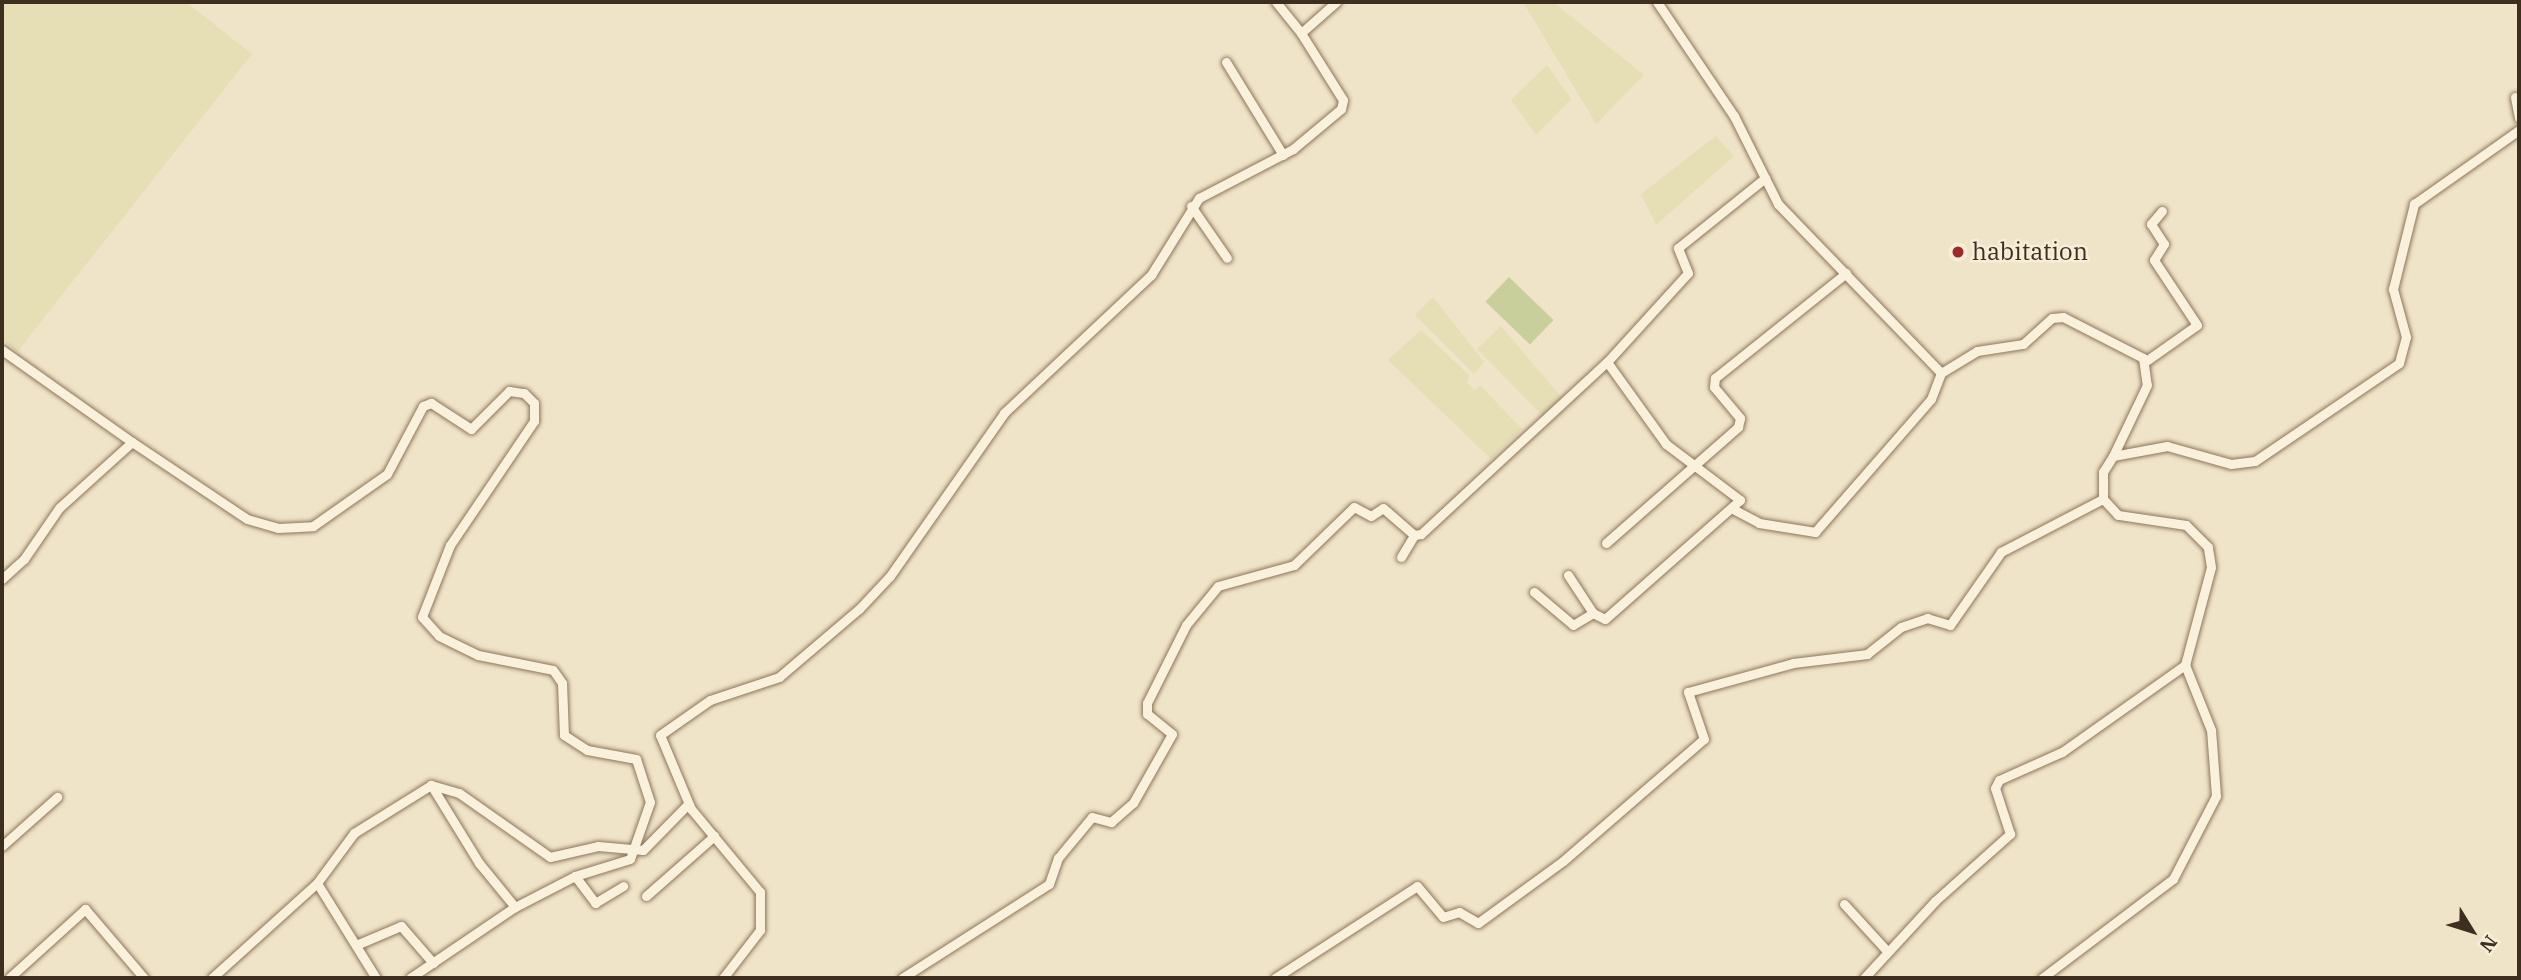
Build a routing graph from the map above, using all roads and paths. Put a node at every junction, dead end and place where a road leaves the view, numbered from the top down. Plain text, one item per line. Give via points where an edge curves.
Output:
1 (1276, 2) edge
2 (1336, 2) edge
3 (1657, 2) edge
4 (1301, 33) junction
5 (1226, 62) dead end
6 (2515, 97) dead end
7 (2519, 118) edge
8 (2519, 130) edge
9 (1283, 155) junction
10 (1765, 178) junction
11 (1191, 206) junction
12 (2162, 211) dead end
13 (1227, 258) dead end
14 (1846, 274) junction
15 (2, 350) edge
16 (2146, 361) junction
17 (1607, 362) junction
18 (1941, 373) junction
19 (132, 442) junction
20 (2113, 456) junction
21 (1699, 468) junction
22 (2103, 499) junction
23 (1733, 509) junction
24 (1414, 536) junction
25 (1606, 543) dead end
26 (1401, 557) dead end
27 (1568, 575) dead end
28 (2, 579) edge
29 (1534, 592) dead end
30 (1593, 613) junction
31 (2185, 665) junction
32 (431, 785) junction
33 (57, 797) dead end
34 (688, 804) junction
35 (714, 836) junction
36 (2, 846) edge
37 (636, 850) junction
38 (575, 876) junction
39 (317, 883) junction
40 (623, 886) dead end
41 (646, 896) dead end
42 (1844, 904) dead end
43 (515, 907) junction
44 (356, 945) junction
45 (1887, 951) junction
46 (433, 963) junction
47 (9, 978) edge
48 (144, 978) edge
49 (212, 978) edge
50 (376, 978) edge
51 (410, 978) edge
52 (723, 978) edge
53 (902, 978) edge
54 (1275, 978) edge
55 (1864, 978) edge
56 (2042, 978) edge

1 - 4 street
2 - 4 street
3 - 10 street via 1734,116
4 - 9 street via 1343,105
5 - 9 street
6 - 7 street
8 - 20 street via 2414,204 2393,289 2406,337 2399,363 2248,463 2167,446
9 - 11 street via 1219,185
10 - 14 street via 1778,204
10 - 17 street via 1678,248 1688,273
11 - 13 street
11 - 34 street via 1151,275 1004,413 868,601 779,677 710,700 662,732 660,744 685,784
12 - 16 street via 2151,224 2164,244 2154,260 2197,325
14 - 18 street
14 - 21 street via 1715,378 1714,387 1741,421
15 - 19 street
16 - 18 street via 2063,317 2052,318 2023,344 1977,351
16 - 20 street via 2147,385
17 - 21 street via 1664,441
17 - 24 street
18 - 23 street via 1931,399 1815,532 1759,523
19 - 28 street via 59,508 24,559
19 - 37 street via 247,519 278,528 313,526 387,474 423,406 431,403 471,429 509,391 524,393 534,402 534,421 450,545 422,617 439,636 478,655 553,670 564,695 559,720 572,743 636,760 650,802
20 - 22 street via 2103,472
21 - 23 street via 1738,495
21 - 25 street
22 - 31 street via 2123,517 2186,525 2208,547 2211,567
22 - 54 street via 2001,552 1950,625 1927,618 1901,627 1867,654 1800,662 1688,692 1704,739 1563,861 1478,923 1459,912 1443,917 1417,886
23 - 30 street via 1607,618
24 - 26 street
24 - 53 street via 1383,508 1371,516 1354,507 1294,565 1218,586 1186,625 1147,704 1147,714 1171,734 1133,803 1111,822 1092,817 1058,858 1049,884
27 - 30 street
29 - 30 street via 1573,625
31 - 45 street via 2062,752 1999,780 1995,788 2010,834
31 - 56 street via 2217,757 2209,819 2173,879
32 - 37 street via 459,793 550,857 598,846
32 - 39 street via 354,832
32 - 43 street via 478,863
33 - 36 street
34 - 35 street
34 - 37 street via 653,842
35 - 41 street
35 - 52 street via 754,883 762,903 753,946
37 - 38 street via 629,859
38 - 40 street via 594,903
38 - 43 street
39 - 44 street
39 - 49 street
42 - 45 street
43 - 46 street
44 - 46 street via 401,926
44 - 50 street
45 - 55 street
46 - 51 street
47 - 48 street via 85,909

